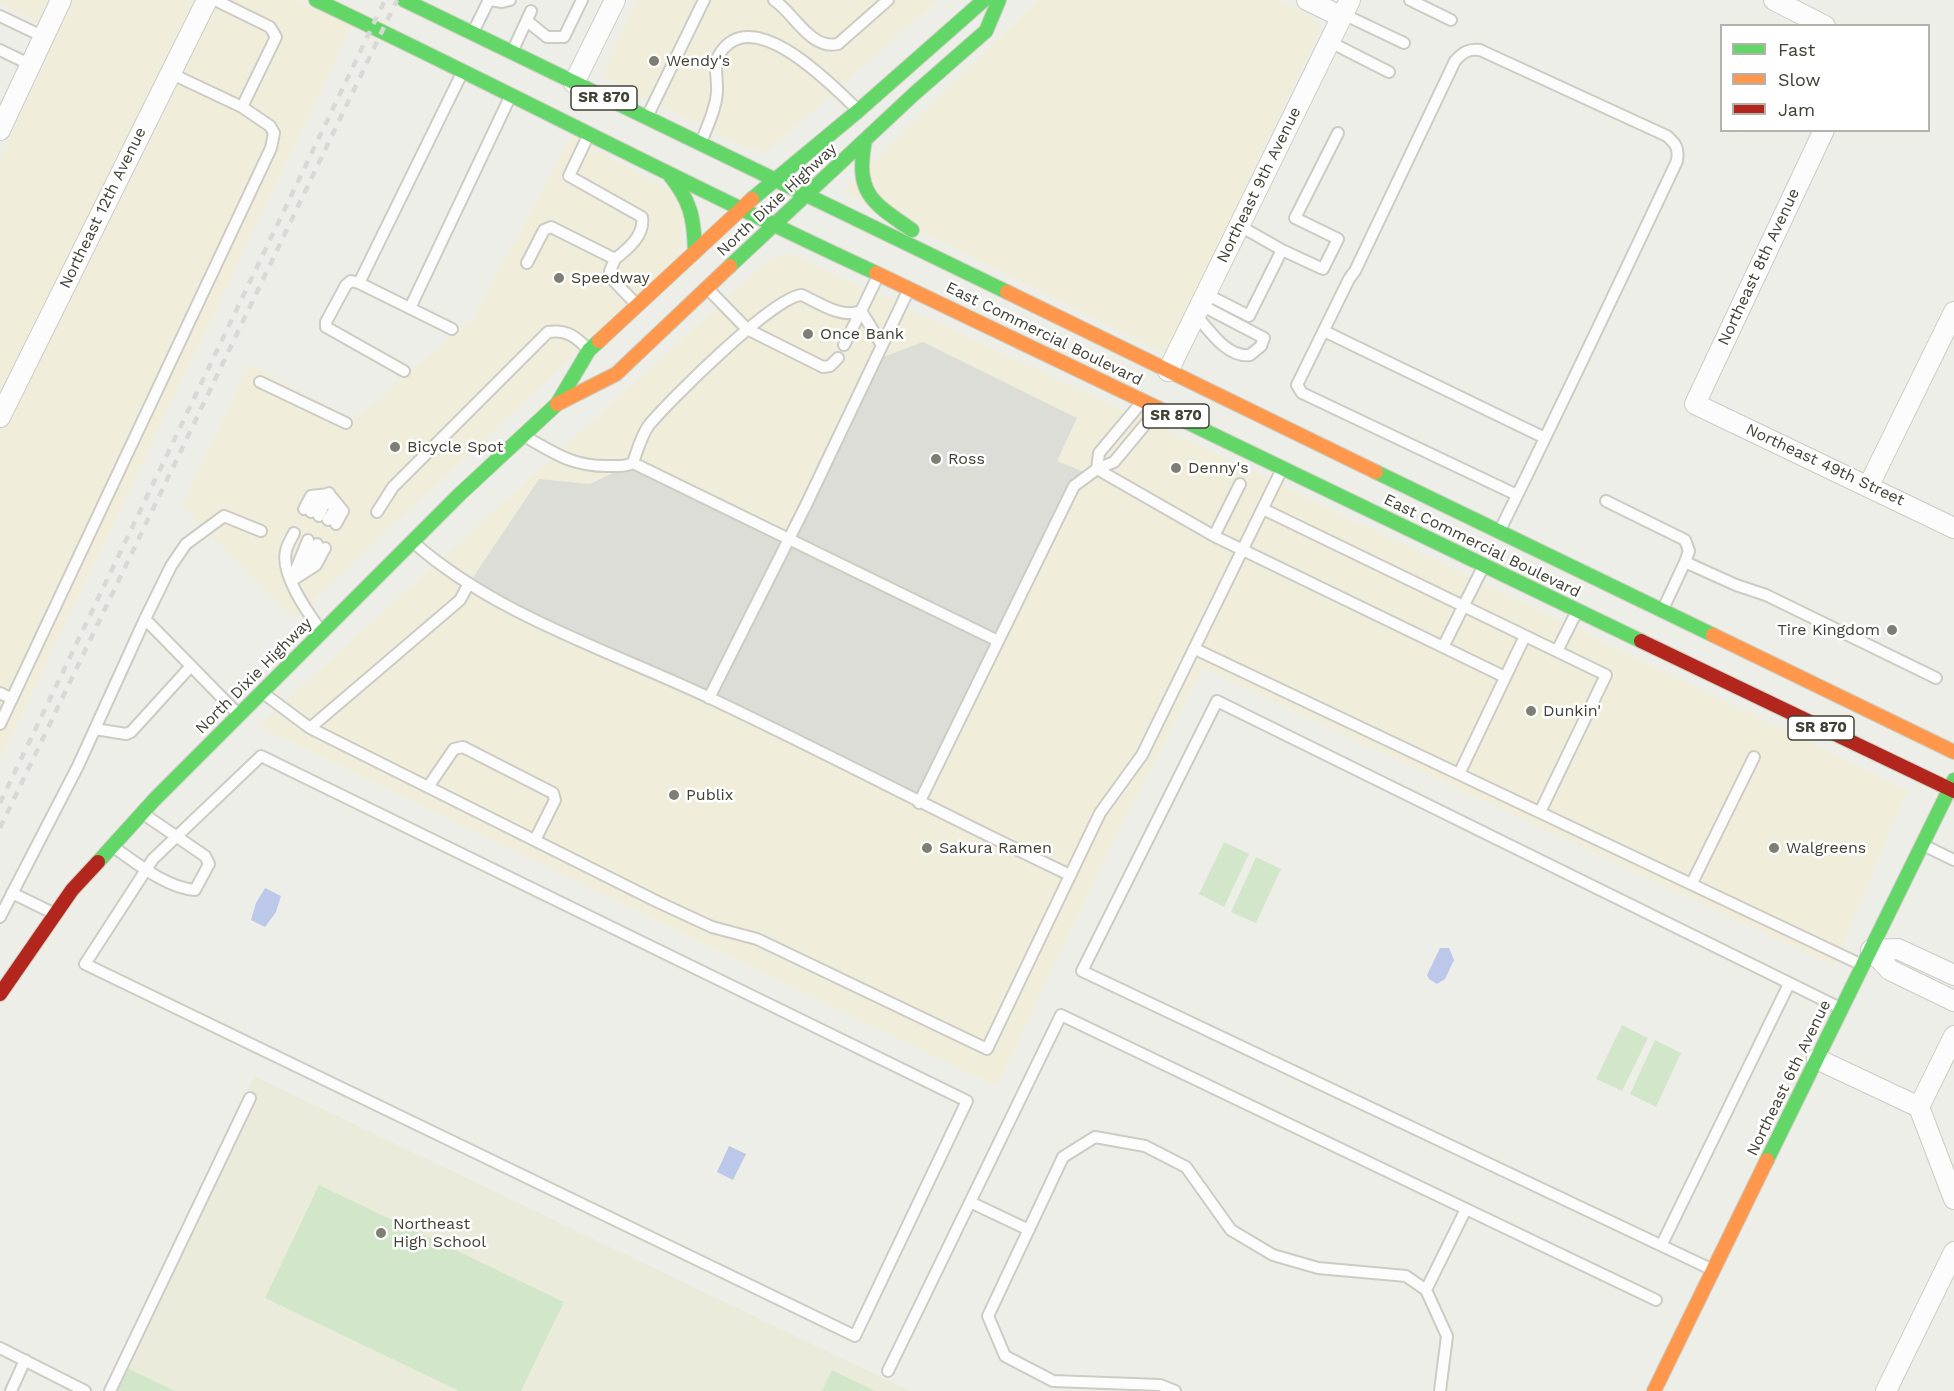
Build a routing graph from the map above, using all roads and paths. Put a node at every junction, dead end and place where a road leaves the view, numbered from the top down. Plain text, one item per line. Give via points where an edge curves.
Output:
1 (61, 0) edge
2 (207, 0) edge
3 (215, 0) edge
4 (316, 0) edge
5 (404, 0) edge
6 (489, 0) edge
7 (510, 0) edge
8 (582, 0) edge
9 (615, 0) edge
10 (704, 0) edge
11 (774, 0) edge
12 (888, 0) edge
13 (984, 0) edge
14 (999, 0) edge
15 (1307, 0) edge
16 (1410, 0) edge
17 (1774, 0) edge
18 (1345, 10) edge
19 (0, 16) edge
20 (1451, 20) dead end
21 (1821, 24) edge
22 (472, 33) junction
23 (44, 37) junction
24 (1330, 42) junction
25 (1404, 43) dead end
26 (0, 50) edge
27 (512, 53) junction
28 (31, 65) junction
29 (464, 70) junction
30 (1389, 72) dead end
31 (170, 73) junction
32 (574, 83) junction
33 (512, 94) junction
34 (242, 107) junction
35 (858, 111) junction
36 (646, 118) junction
37 (0, 130) edge
38 (1823, 132) edge
39 (590, 133) junction
40 (1338, 133) dead end
41 (865, 140) junction
42 (700, 144) junction
43 (665, 171) junction
44 (773, 179) junction
45 (805, 195) junction
46 (742, 209) junction
47 (772, 225) junction
48 (1240, 226) junction
49 (1282, 250) junction
50 (695, 252) junction
51 (928, 255) junction
52 (615, 259) junction
53 (527, 263) dead end
54 (880, 274) junction
55 (359, 283) junction
56 (707, 288) junction
57 (909, 288) junction
58 (637, 305) junction
59 (1201, 305) junction
60 (410, 308) junction
61 (861, 311) junction
62 (1954, 312) edge
63 (452, 329) dead end
64 (747, 329) junction
65 (1324, 331) junction
66 (844, 345) dead end
67 (882, 345) junction
68 (590, 350) junction
69 (1078, 354) dead end
70 (838, 358) dead end
71 (1059, 360) junction
72 (404, 371) dead end
73 (1168, 371) junction
74 (1144, 376) dead end
75 (260, 382) dead end
76 (1168, 396) dead end
77 (1143, 400) junction
78 (1196, 400) dead end
79 (557, 404) junction
80 (1695, 404) joint
81 (1159, 408) junction
82 (0, 417) edge
83 (346, 423) dead end
84 (1300, 434) junction
85 (524, 435) junction
86 (1545, 438) junction
87 (633, 463) junction
88 (1283, 468) junction
89 (1097, 469) junction
90 (1336, 478) dead end
91 (1310, 481) junction
92 (1240, 484) dead end
93 (1869, 486) junction
94 (330, 492) junction
95 (1517, 495) junction
96 (1606, 501) dead end
97 (1263, 509) junction
98 (377, 512) dead end
99 (320, 516) junction
100 (1954, 528) edge
101 (261, 531) dead end
102 (1499, 531) junction
103 (1214, 536) junction
104 (1476, 537) dead end
105 (789, 538) junction
106 (413, 542) junction
107 (1243, 550) junction
108 (1506, 558) dead end
109 (1524, 560) dead end
110 (1685, 562) junction
111 (1484, 566) junction
112 (291, 581) junction
113 (468, 585) junction
114 (1464, 606) junction
115 (1577, 610) junction
116 (1662, 610) junction
117 (145, 619) junction
118 (1685, 621) junction
119 (321, 631) junction
120 (1526, 636) junction
121 (998, 641) junction
122 (1443, 647) junction
123 (1195, 649) junction
124 (1557, 651) junction
125 (191, 666) junction
126 (1505, 677) junction
127 (1936, 678) dead end
128 (260, 691) junction
129 (0, 693) edge
130 (710, 698) junction
131 (12, 699) junction
132 (238, 714) junction
133 (0, 724) edge
134 (310, 728) junction
135 (95, 729) junction
136 (1954, 752) edge
137 (1754, 757) dead end
138 (1459, 774) junction
139 (428, 787) junction
140 (1953, 787) edge
141 (919, 803) junction
142 (1540, 812) junction
143 (142, 813) junction
144 (176, 838) junction
145 (535, 840) junction
146 (1922, 845) junction
147 (112, 846) junction
148 (1954, 860) edge
149 (147, 870) junction
150 (1070, 875) junction
151 (1692, 883) junction
152 (12, 893) junction
153 (55, 914) junction
154 (0, 917) edge
155 (1867, 958) junction
156 (1954, 975) edge
157 (1789, 984) junction
158 (0, 994) edge
159 (1954, 1001) edge
160 (1842, 1009) junction
161 (1954, 1036) edge
162 (1817, 1059) junction
163 (250, 1098) dead end
164 (1919, 1107) junction
165 (1954, 1199) edge
166 (970, 1202) junction
167 (1466, 1209) junction
168 (1029, 1230) junction
169 (1662, 1244) junction
170 (1954, 1252) edge
171 (1714, 1270) junction
172 (1426, 1290) junction
173 (1656, 1300) dead end
174 (0, 1348) edge
175 (25, 1360) junction
176 (888, 1371) dead end
177 (11, 1391) edge
178 (85, 1391) edge
179 (110, 1391) edge
180 (1175, 1391) edge
181 (1440, 1391) edge
182 (1654, 1391) edge
183 (1886, 1391) edge

1 - 23 street
2 - 31 street, Northeast 12th Avenue
3 - 34 lane via 270,27 276,37
4 - 29 main road, East Commercial Boulevard / SR 870
5 - 22 main road, East Commercial Boulevard / SR 870
6 - 7 lane
6 - 22 lane
8 - 27 lane via 564,37 547,37 529,16
9 - 32 street
10 - 36 lane
11 - 12 lane via 814,40 831,45 838,44
13 - 35 main road, North Dixie Highway
14 - 41 main road, North Dixie Highway via 986,31
15 - 18 street
16 - 20 lane
17 - 21 street
18 - 24 street, Northeast 9th Avenue
18 - 25 lane
19 - 23 lane
22 - 27 main road, East Commercial Boulevard / SR 870
23 - 28 street
24 - 30 lane
24 - 48 street, Northeast 9th Avenue
26 - 28 lane
27 - 32 main road, East Commercial Boulevard / SR 870
28 - 37 street
29 - 33 main road, East Commercial Boulevard / SR 870
29 - 55 lane
31 - 34 lane
31 - 82 street, Northeast 12th Avenue
32 - 36 main road, East Commercial Boulevard / SR 870
33 - 39 main road, East Commercial Boulevard / SR 870
33 - 60 lane
34 - 131 lane via 270,126 274,133 271,148
35 - 42 lane via 804,58 772,41 738,38 728,43 718,57 713,113
35 - 44 main road, North Dixie Highway
36 - 42 main road, East Commercial Boulevard / SR 870
38 - 80 street, Northeast 8th Avenue
39 - 43 main road, East Commercial Boulevard / SR 870
39 - 52 lane via 569,176 642,217 634,243
40 - 49 lane via 1295,218 1338,239 1323,269
41 - 45 main road, North Dixie Highway
41 - 51 main road via 859,162 868,198 920,235
42 - 44 main road, East Commercial Boulevard / SR 870
43 - 46 main road, East Commercial Boulevard / SR 870
43 - 50 main road via 687,196 694,214
44 - 45 main road, East Commercial Boulevard / SR 870
44 - 46 main road, North Dixie Highway
45 - 47 main road, North Dixie Highway
45 - 51 main road, East Commercial Boulevard / SR 870
46 - 47 main road, East Commercial Boulevard / SR 870
46 - 50 main road, North Dixie Highway
47 - 54 main road, East Commercial Boulevard / SR 870
47 - 56 main road, North Dixie Highway
48 - 49 lane
48 - 59 street, Northeast 9th Avenue
49 - 59 lane via 1249,316
50 - 58 main road, North Dixie Highway
51 - 73 main road, East Commercial Boulevard / SR 870
52 - 53 lane via 546,227
52 - 58 lane via 609,271 613,280
54 - 57 main road, East Commercial Boulevard / SR 870
54 - 61 lane
55 - 60 lane
55 - 72 lane via 351,281 345,285 327,327
56 - 64 lane
56 - 79 main road, North Dixie Highway via 616,374
57 - 67 lane
57 - 71 main road, East Commercial Boulevard / SR 870
58 - 68 main road, North Dixie Highway
59 - 59 lane via 1221,343 1232,351 1250,355 1261,346 1264,338
59 - 73 street, Northeast 9th Avenue
60 - 63 lane
61 - 64 lane via 844,314 795,295
61 - 66 lane
61 - 67 lane
62 - 93 street
64 - 70 lane via 823,367
64 - 87 lane via 649,425
65 - 86 lane
65 - 86 lane via 1462,53 1480,50 1667,136 1676,144 1677,161
65 - 95 lane via 1298,377 1302,393
67 - 105 lane
68 - 79 main road, North Dixie Highway
68 - 98 lane via 574,335 558,330 548,332 393,487
69 - 71 main road
71 - 77 main road, East Commercial Boulevard / SR 870
73 - 74 main road
73 - 84 main road, East Commercial Boulevard / SR 870
75 - 83 lane
76 - 77 main road via 1155,395
77 - 81 main road, East Commercial Boulevard / SR 870
77 - 89 lane via 1099,453
78 - 84 main road via 1275,436 1294,438
79 - 85 main road, North Dixie Highway
80 - 93 street, Northeast 49th Street
81 - 88 main road, East Commercial Boulevard / SR 870
81 - 89 lane via 1114,462
84 - 102 main road, East Commercial Boulevard / SR 870
85 - 87 lane via 567,461 590,467
85 - 106 main road, North Dixie Highway
86 - 95 lane
87 - 105 lane
88 - 91 main road, East Commercial Boulevard / SR 870
88 - 97 lane
89 - 103 lane
89 - 121 lane via 1074,486
90 - 91 main road
91 - 111 main road, East Commercial Boulevard / SR 870
92 - 103 lane
93 - 100 street, Northeast 49th Street
94 - 99 lane
94 - 99 lane via 311,496
94 - 99 lane via 343,511
95 - 102 lane
96 - 110 lane via 1684,540 1689,551
97 - 107 lane
97 - 114 lane
101 - 117 lane via 224,516 186,544
102 - 104 main road via 1488,537
102 - 116 main road, East Commercial Boulevard / SR 870
103 - 107 lane
105 - 121 lane
105 - 130 lane
106 - 113 lane
106 - 119 main road, North Dixie Highway
107 - 122 lane
107 - 123 lane
108 - 111 main road
109 - 118 main road via 1649,617
110 - 116 lane
110 - 127 lane via 1766,595
111 - 114 lane
111 - 115 main road, East Commercial Boulevard / SR 870
112 - 112 lane via 311,559 309,540 285,552
112 - 119 lane via 297,598
113 - 130 lane
113 - 134 lane via 460,600
114 - 120 lane
114 - 122 lane
115 - 124 lane
115 - 140 main road, East Commercial Boulevard / SR 870
116 - 118 main road, East Commercial Boulevard / SR 870
117 - 125 lane
117 - 135 lane
118 - 136 main road, East Commercial Boulevard / SR 870
119 - 128 main road, North Dixie Highway
120 - 124 lane
120 - 126 lane
121 - 141 lane
122 - 126 lane
123 - 138 lane
123 - 150 lane via 1142,755 1100,813
124 - 142 lane via 1606,675
125 - 132 lane
125 - 135 lane via 131,732
126 - 138 lane
128 - 132 main road, North Dixie Highway
128 - 134 lane
129 - 131 lane
130 - 141 lane
131 - 133 lane
132 - 143 main road, North Dixie Highway
134 - 139 lane
135 - 152 lane
137 - 151 lane
138 - 142 lane
139 - 145 lane
139 - 145 lane via 454,749 463,747 553,793 555,800
140 - 146 main road, Northeast 6th Avenue
141 - 150 lane
142 - 151 lane
143 - 144 lane
143 - 147 main road, North Dixie Highway
144 - 149 lane
144 - 149 lane via 205,856 209,864 195,890
144 - 149 lane via 261,756 967,1101 855,1336 85,964
145 - 150 lane via 712,927 757,939 987,1049
146 - 148 lane
146 - 155 main road, Northeast 6th Avenue
147 - 149 lane
147 - 153 main road, North Dixie Highway
151 - 155 lane
152 - 153 lane
152 - 154 lane
153 - 158 main road, North Dixie Highway
155 - 156 street via 1898,949
155 - 159 street
155 - 160 main road, Northeast 6th Avenue
157 - 160 lane
157 - 169 lane
157 - 169 lane via 1217,701 1082,971
160 - 162 main road, Northeast 6th Avenue
161 - 164 street
162 - 164 street
162 - 171 main road, Northeast 6th Avenue
163 - 179 lane
164 - 165 street
166 - 167 lane via 1061,1016
166 - 168 lane
166 - 176 lane
167 - 172 lane
167 - 173 lane
168 - 172 lane via 1063,1157 1095,1137 1145,1146 1186,1167 1231,1230 1273,1254 1318,1268 1406,1276
168 - 180 lane via 988,1316 1005,1356 1053,1381 1160,1385
169 - 171 lane
170 - 183 street
171 - 182 main road, Northeast 6th Avenue
172 - 181 lane via 1447,1336
174 - 175 lane
175 - 177 lane
175 - 178 lane

